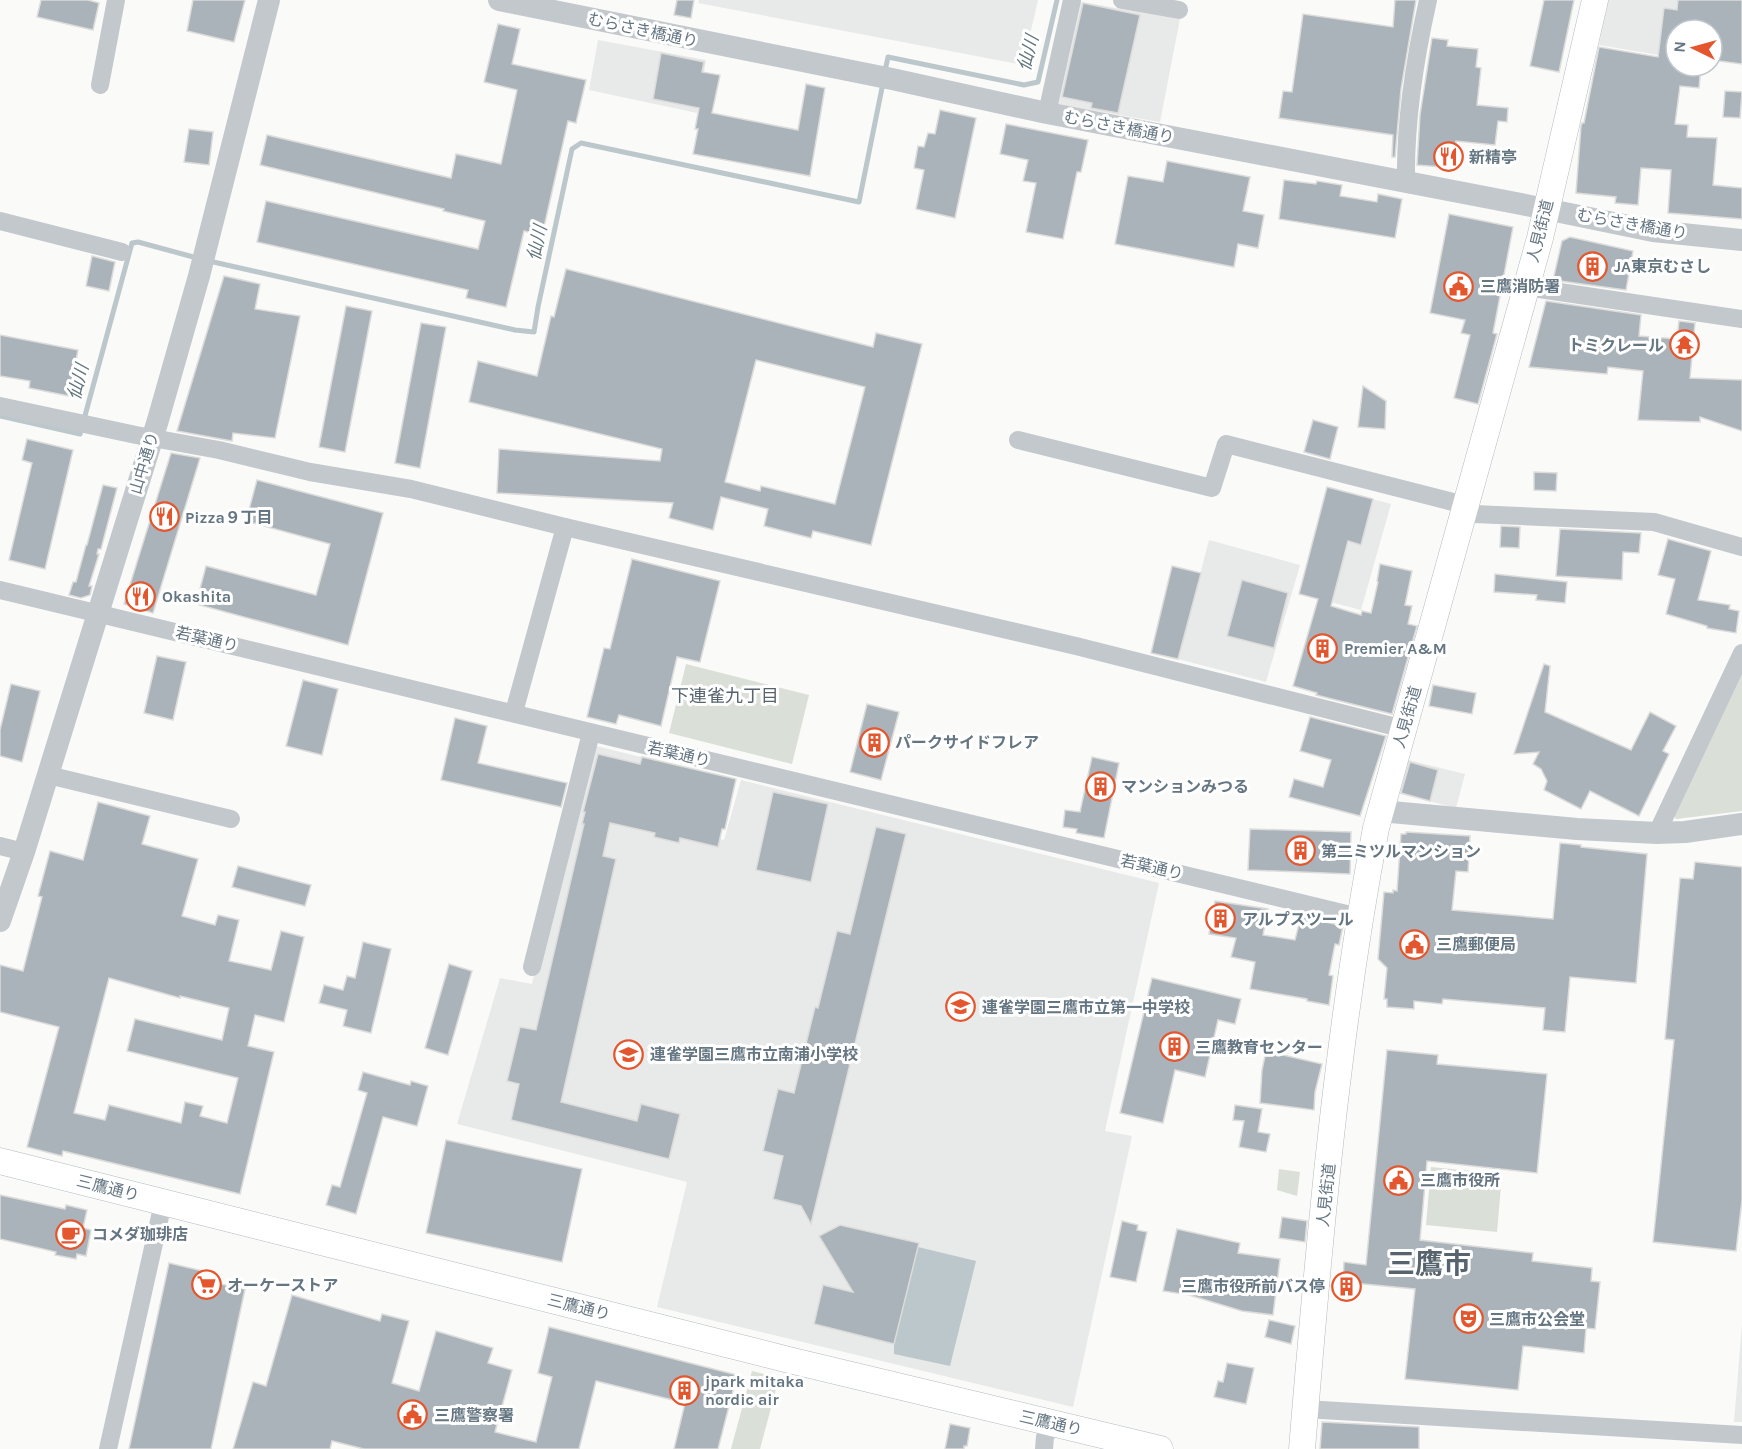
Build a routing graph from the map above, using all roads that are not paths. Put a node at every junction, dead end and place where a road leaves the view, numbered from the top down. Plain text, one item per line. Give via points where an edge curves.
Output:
1 (116, 0) edge
2 (269, 0) edge
3 (499, 0) edge
4 (1071, 0) edge
5 (1122, 0) edge
6 (1428, 0) edge
7 (1594, 0) edge
8 (1179, 10) dead end
9 (100, 85) dead end
10 (1047, 113) junction
11 (1406, 182) junction
12 (1546, 208) junction
13 (0, 221) edge
14 (1742, 240) edge
15 (122, 252) dead end
16 (1526, 287) junction
17 (1742, 319) edge
18 (0, 406) edge
19 (152, 437) junction
20 (1018, 440) dead end
21 (1464, 508) junction
22 (565, 527) junction
23 (1742, 547) edge
24 (0, 590) edge
25 (98, 613) junction
26 (1742, 653) edge
27 (514, 712) junction
28 (1404, 729) junction
29 (591, 733) junction
30 (48, 775) junction
31 (1380, 811) junction
32 (231, 819) dead end
33 (1742, 824) edge
34 (1657, 833) junction
35 (0, 846) edge
36 (24, 852) junction
37 (1359, 916) junction
38 (0, 921) edge
39 (532, 967) dead end
40 (0, 1161) edge
41 (164, 1203) junction
42 (1305, 1409) junction
43 (1053, 1424) junction
44 (1742, 1435) edge
45 (108, 1449) edge
46 (1044, 1449) edge
47 (1160, 1449) edge
48 (1302, 1449) edge

1 - 9 street
2 - 19 street, 山中通り via 204,259
3 - 10 street, むらさき橋通り
4 - 10 street
5 - 8 street
6 - 11 street via 1406,138
7 - 12 main road, 人見街道
10 - 11 street, むらさき橋通り
11 - 12 street, むらさき橋通り
12 - 14 street, むらさき橋通り via 1653,231
12 - 16 main road, 人見街道
13 - 15 street
16 - 17 street
16 - 21 main road, 人見街道
18 - 19 street
19 - 22 street via 310,472 411,489
19 - 25 street, 山中通り
20 - 21 street via 1212,488 1226,444
21 - 23 street via 1474,514 1654,522
21 - 28 main road, 人見街道
22 - 27 street
22 - 28 street via 1076,646
24 - 25 street, 若葉通り
25 - 27 street, 若葉通り
25 - 30 street, 山中通り
26 - 34 street
27 - 29 street, 若葉通り
28 - 31 main road, 人見街道
29 - 37 street, 若葉通り
29 - 39 street
30 - 32 street
30 - 36 street, 山中通り
31 - 34 street
31 - 37 main road, 人見街道
33 - 34 street
35 - 36 street
36 - 38 street, 山中通り
37 - 42 main road, 人見街道 via 1341,1049
40 - 41 main road, 三鷹通り
41 - 43 main road, 三鷹通り
41 - 45 street
42 - 44 street
42 - 48 main road, 人見街道
43 - 46 street via 1045,1437
43 - 47 main road, 三鷹通り

